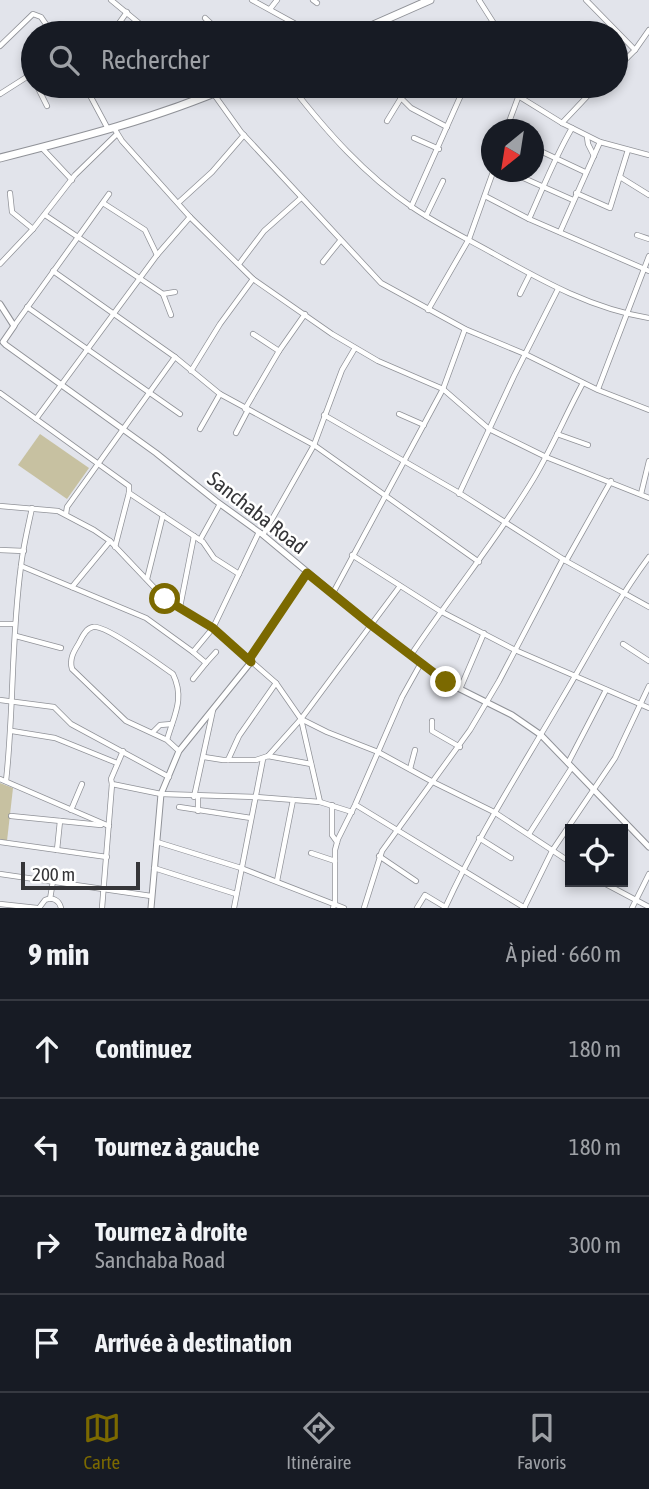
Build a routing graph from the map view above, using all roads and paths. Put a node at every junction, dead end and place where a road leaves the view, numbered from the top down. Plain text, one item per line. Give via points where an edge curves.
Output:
1 (111, 0) edge
2 (252, 0) edge
3 (277, 0) edge
4 (430, 0) edge
5 (480, 0) edge
6 (586, 0) edge
7 (419, 2) edge
8 (270, 9) junction
9 (127, 12) junction
10 (205, 18) dead end
11 (27, 21) edge
12 (44, 21) edge
13 (121, 21) edge
14 (137, 21) edge
15 (208, 21) edge
16 (291, 21) edge
17 (382, 21) edge
18 (493, 21) edge
19 (607, 21) edge
20 (21, 26) edge
21 (649, 30) edge
22 (628, 43) edge
23 (0, 46) edge
24 (635, 50) junction
25 (628, 57) edge
26 (21, 82) edge
27 (0, 94) edge
28 (43, 98) edge
29 (92, 98) edge
30 (201, 98) edge
31 (212, 98) edge
32 (300, 98) edge
33 (401, 98) joint
34 (460, 98) edge
35 (518, 98) edge
36 (524, 98) edge
37 (586, 98) edge
38 (47, 106) dead end
39 (510, 119) edge
40 (387, 121) dead end
41 (562, 123) junction
42 (447, 127) junction
43 (572, 128) junction
44 (113, 131) junction
45 (244, 135) junction
46 (587, 136) junction
47 (414, 138) dead end
48 (600, 142) junction
49 (42, 148) junction
50 (439, 149) junction
51 (628, 150) junction
52 (544, 153) edge
53 (649, 155) edge
54 (594, 156) junction
55 (0, 158) edge
56 (554, 158) junction
57 (585, 172) junction
58 (620, 177) junction
59 (72, 180) junction
60 (443, 181) dead end
61 (490, 182) edge
62 (531, 182) edge
63 (543, 188) junction
64 (10, 193) dead end
65 (576, 193) junction
66 (109, 194) dead end
67 (649, 195) edge
68 (485, 196) junction
69 (300, 198) junction
70 (573, 201) junction
71 (103, 203) junction
72 (178, 203) junction
73 (411, 207) junction
74 (45, 215) junction
75 (426, 216) junction
76 (190, 217) junction
77 (529, 219) junction
78 (33, 229) junction
79 (560, 232) junction
80 (637, 235) dead end
81 (76, 237) junction
82 (469, 239) junction
83 (649, 239) edge
84 (340, 241) junction
85 (157, 255) junction
86 (649, 256) edge
87 (323, 262) dead end
88 (0, 264) edge
89 (239, 264) junction
90 (647, 270) edge
91 (54, 271) junction
92 (530, 274) junction
93 (253, 279) junction
94 (140, 280) junction
95 (558, 289) junction
96 (175, 292) dead end
97 (163, 294) junction
98 (520, 294) dead end
99 (0, 304) edge
100 (27, 307) junction
101 (428, 310) junction
102 (627, 313) junction
103 (305, 314) junction
104 (115, 315) junction
105 (171, 315) dead end
106 (649, 318) edge
107 (14, 326) junction
108 (465, 329) junction
109 (253, 334) dead end
110 (2, 344) edge
111 (355, 348) junction
112 (89, 351) junction
113 (279, 351) junction
114 (525, 354) junction
115 (175, 357) junction
116 (191, 371) junction
117 (583, 383) junction
118 (63, 386) junction
119 (443, 389) junction
120 (598, 390) junction
121 (150, 392) junction
122 (0, 393) edge
123 (220, 394) junction
124 (247, 409) junction
125 (649, 410) edge
126 (180, 414) dead end
127 (399, 414) dead end
128 (324, 415) junction
129 (36, 419) junction
130 (424, 425) junction
131 (124, 429) junction
132 (200, 429) dead end
133 (489, 429) junction
134 (236, 433) dead end
135 (558, 434) junction
136 (314, 445) junction
137 (587, 445) dead end
138 (546, 457) junction
139 (403, 461) junction
140 (649, 461) edge
141 (100, 464) junction
142 (611, 481) junction
143 (129, 493) junction
144 (459, 494) junction
145 (641, 494) junction
146 (385, 495) junction
147 (649, 498) edge
148 (220, 504) junction
149 (0, 506) edge
150 (32, 508) junction
151 (66, 514) junction
152 (163, 515) junction
153 (505, 523) junction
154 (261, 533) junction
155 (194, 536) junction
156 (200, 540) junction
157 (110, 541) junction
158 (115, 547) junction
159 (0, 550) edge
160 (24, 551) junction
161 (352, 555) junction
162 (649, 557) edge
163 (564, 560) junction
164 (479, 562) junction
165 (21, 566) junction
166 (307, 573) junction
167 (239, 574) junction
168 (147, 580) junction
169 (400, 586) junction
170 (72, 587) junction
171 (623, 592) junction
172 (332, 594) junction
173 (180, 607) junction
174 (649, 607) edge
175 (440, 611) junction
176 (0, 624) edge
177 (15, 624) junction
178 (371, 625) junction
179 (213, 628) junction
180 (484, 633) junction
181 (16, 636) junction
182 (622, 644) dead end
183 (61, 648) dead end
184 (515, 650) junction
185 (193, 652) junction
186 (216, 652) dead end
187 (411, 654) junction
188 (649, 661) edge
189 (251, 662) junction
190 (422, 662) junction
191 (206, 663) junction
192 (575, 677) junction
193 (193, 679) dead end
194 (276, 683) junction
195 (649, 686) edge
196 (460, 689) junction
197 (606, 690) junction
198 (0, 700) edge
199 (13, 700) junction
200 (487, 703) junction
201 (640, 705) junction
202 (649, 708) edge
203 (214, 710) junction
204 (301, 719) junction
205 (432, 721) dead end
206 (172, 724) junction
207 (12, 731) junction
208 (153, 732) junction
209 (541, 735) junction
210 (167, 740) junction
211 (460, 747) junction
212 (415, 750) dead end
213 (123, 751) junction
214 (179, 751) junction
215 (378, 752) junction
216 (204, 757) junction
217 (266, 757) junction
218 (228, 760) junction
219 (117, 763) junction
220 (311, 764) junction
221 (570, 765) junction
222 (410, 769) junction
223 (169, 777) junction
224 (0, 779) edge
225 (6, 781) junction
226 (433, 782) junction
227 (82, 784) dead end
228 (112, 784) junction
229 (593, 789) junction
230 (161, 794) junction
231 (196, 797) junction
232 (256, 797) junction
233 (293, 800) junction
234 (320, 802) junction
235 (332, 804) junction
236 (355, 805) junction
237 (179, 807) dead end
238 (71, 810) junction
239 (198, 811) junction
240 (352, 812) junction
241 (494, 812) junction
242 (11, 816) dead end
243 (251, 818) junction
244 (60, 821) junction
245 (109, 826) junction
246 (397, 830) junction
247 (528, 834) junction
248 (480, 838) junction
249 (0, 842) edge
250 (156, 842) junction
251 (337, 842) junction
252 (648, 844) edge
253 (57, 850) junction
254 (552, 851) junction
255 (311, 853) dead end
256 (379, 856) junction
257 (107, 857) junction
258 (511, 859) dead end
259 (565, 859) edge
260 (335, 861) junction
261 (241, 867) junction
262 (154, 868) junction
263 (461, 871) junction
264 (0, 874) edge
265 (649, 874) edge
266 (53, 881) junction
267 (277, 881) junction
268 (416, 881) dead end
269 (611, 887) edge
270 (104, 888) junction
271 (236, 894) junction
272 (151, 896) junction
273 (50, 898) junction
274 (635, 901) junction
275 (0, 904) edge
276 (334, 906) edge
277 (649, 907) edge
278 (38, 908) edge
279 (61, 908) edge
280 (102, 908) edge
281 (150, 908) edge
282 (234, 908) edge
283 (344, 908) edge
284 (364, 908) edge
285 (418, 908) edge
286 (445, 908) edge
287 (525, 908) edge
288 (632, 908) edge

1 - 9 street
2 - 8 street
3 - 8 street
4 - 7 main road
5 - 18 street
6 - 19 street
7 - 17 main road
8 - 16 street
9 - 13 street
9 - 14 street
10 - 15 street
11 - 12 street via 33,15
20 - 23 street
21 - 24 street
22 - 24 street
24 - 25 street
26 - 27 street
28 - 38 street
29 - 44 street
30 - 44 main road
31 - 45 street
32 - 73 street via 329,135
33 - 40 street
33 - 42 street
34 - 42 street
35 - 39 street
36 - 41 street
37 - 41 street
41 - 43 street
42 - 50 street
43 - 46 street
43 - 56 street
44 - 49 main road
44 - 59 street
44 - 72 street
45 - 69 street
45 - 72 street
46 - 48 street
46 - 54 street
47 - 50 street
48 - 51 street
48 - 54 street
49 - 55 main road
49 - 59 street
50 - 73 street
51 - 53 street
51 - 58 street
52 - 56 street
54 - 57 street
56 - 57 street
56 - 63 street
57 - 65 street
58 - 65 street via 610,208
58 - 67 street
59 - 74 street
60 - 75 street
61 - 68 street
62 - 63 street
63 - 70 street
63 - 77 street
64 - 78 street via 12,212
65 - 70 street
66 - 71 street
68 - 77 street
68 - 82 street
69 - 84 street
69 - 89 street via 264,231
70 - 79 street
71 - 81 street
71 - 85 street via 145,230
72 - 76 street
73 - 75 street
74 - 78 street
74 - 81 street
75 - 82 street
76 - 85 street
76 - 89 street
77 - 79 street
78 - 88 street
79 - 90 street
80 - 83 street
81 - 91 street
81 - 94 street
82 - 92 street
82 - 101 street
84 - 87 street
84 - 101 street via 381,283
85 - 94 street
86 - 90 street
89 - 93 street
90 - 102 street
91 - 100 street
91 - 104 street
92 - 95 street
92 - 98 street
93 - 103 street
93 - 116 street
94 - 97 street
94 - 104 street
95 - 102 street
95 - 114 street
96 - 97 street
97 - 105 street
99 - 107 street
100 - 107 street
100 - 112 street
101 - 108 street
102 - 106 street
102 - 120 street
103 - 111 street
103 - 113 street
104 - 112 street
104 - 115 street
107 - 110 street, Sanchaba Road
108 - 114 street
108 - 119 street
109 - 113 street
110 - 118 street, Sanchaba Road
111 - 119 street
111 - 128 street
112 - 118 street
112 - 121 street
113 - 124 street
114 - 117 street
114 - 133 street
115 - 116 street
115 - 121 street
116 - 123 street
117 - 120 street
117 - 135 street
118 - 129 street
118 - 131 street, Sanchaba Road
119 - 130 street
119 - 133 street
120 - 125 street
121 - 126 street
121 - 131 street
122 - 129 street
123 - 124 street
123 - 132 street
124 - 134 street
124 - 136 street
127 - 130 street
128 - 136 street
128 - 139 street
129 - 141 street
130 - 139 street
131 - 141 street
131 - 148 street, Sanchaba Road
133 - 138 street
133 - 144 street
135 - 137 street
135 - 138 street
136 - 146 street
136 - 154 street
138 - 142 street
138 - 153 street
139 - 144 street
139 - 146 street
140 - 145 street
141 - 143 street via 129,486
141 - 151 street
142 - 145 street
142 - 163 street
143 - 152 street
143 - 158 street
144 - 153 street
145 - 147 street
146 - 161 street
146 - 164 street
148 - 154 street, Sanchaba Road
148 - 156 street
149 - 150 street
150 - 151 street
150 - 160 street
151 - 157 street
152 - 155 street
152 - 168 street
153 - 163 street
153 - 164 street
154 - 166 street, Sanchaba Road
154 - 167 street
155 - 156 street
155 - 173 street
156 - 167 street via 214,558
157 - 158 street
157 - 170 street
158 - 168 street
159 - 160 street
160 - 165 street
161 - 169 street
161 - 172 street
162 - 171 street
163 - 171 street
163 - 184 street
164 - 175 street
165 - 170 street
165 - 177 street
166 - 172 street, Sanchaba Road
166 - 189 street
167 - 179 street
168 - 173 street
169 - 175 street
169 - 178 street
170 - 185 street via 146,618
171 - 174 street
171 - 192 street
172 - 178 street, Sanchaba Road
173 - 179 street
175 - 180 street
175 - 187 street
176 - 177 street
177 - 181 street
178 - 187 street, Sanchaba Road
178 - 204 street
179 - 185 street
179 - 189 street
180 - 184 street
180 - 196 street
181 - 183 street
181 - 199 street
182 - 188 street
184 - 192 street
184 - 200 street
185 - 191 street
186 - 191 street
187 - 190 street, Sanchaba Road
189 - 194 street
189 - 203 street
190 - 196 street, Sanchaba Road
190 - 215 street
191 - 193 street
192 - 197 street
192 - 209 street
194 - 204 street
194 - 218 street
195 - 201 street
196 - 200 street, Sanchaba Road
197 - 201 street
197 - 221 street
198 - 199 street
199 - 207 street
199 - 213 street via 54,707 71,724
200 - 209 street, Sanchaba Road
200 - 211 street
201 - 202 street
201 - 229 street via 615,758
203 - 214 street
203 - 216 street
204 - 215 street
204 - 217 street
204 - 220 street
205 - 211 street via 432,731
206 - 208 street via 157,726
206 - 208 street via 180,703 173,674 118,637 97,627 86,630 73,653 72,669 126,721
206 - 210 street
207 - 219 street via 55,738
207 - 225 street
208 - 210 street
209 - 221 street, Sanchaba Road
209 - 241 street
210 - 214 street
211 - 226 street
212 - 222 street
213 - 219 street
213 - 223 street
214 - 223 street
215 - 222 street
215 - 236 street
216 - 218 street
216 - 231 street
217 - 218 street
217 - 220 street
217 - 232 street
219 - 228 street
220 - 234 street
221 - 229 street, Sanchaba Road
221 - 247 street
222 - 226 street
223 - 230 street
224 - 225 street
225 - 238 street
226 - 241 street
226 - 246 street
227 - 238 street
228 - 230 street
228 - 245 street
229 - 252 street, Sanchaba Road
229 - 254 street
230 - 231 street
230 - 250 street
231 - 232 street
231 - 239 street
232 - 233 street
232 - 243 street
233 - 234 street
233 - 267 street
234 - 235 street
235 - 240 street
235 - 251 street via 332,835
236 - 240 street
236 - 246 street
237 - 239 street
238 - 245 street
239 - 243 street
240 - 251 street
241 - 247 street
241 - 248 street
242 - 244 street
243 - 261 street
244 - 245 street
244 - 253 street
245 - 257 street
246 - 256 street
246 - 263 street
247 - 254 street
248 - 258 street
248 - 263 street
249 - 253 street
250 - 261 street
250 - 262 street
251 - 260 street
253 - 257 street
254 - 259 street
254 - 287 street
255 - 260 street
256 - 268 street
256 - 284 street
257 - 270 street
260 - 276 street
261 - 267 street
261 - 271 street
262 - 271 street
262 - 272 street
263 - 286 street
263 - 287 street
264 - 266 street
265 - 274 street
266 - 270 street
266 - 273 street
267 - 276 street
269 - 274 street
270 - 272 street
270 - 280 street
271 - 282 street
272 - 281 street
273 - 278 street
273 - 279 street
274 - 277 street
274 - 288 street
275 - 278 street
276 - 283 street
285 - 286 street via 425,895

